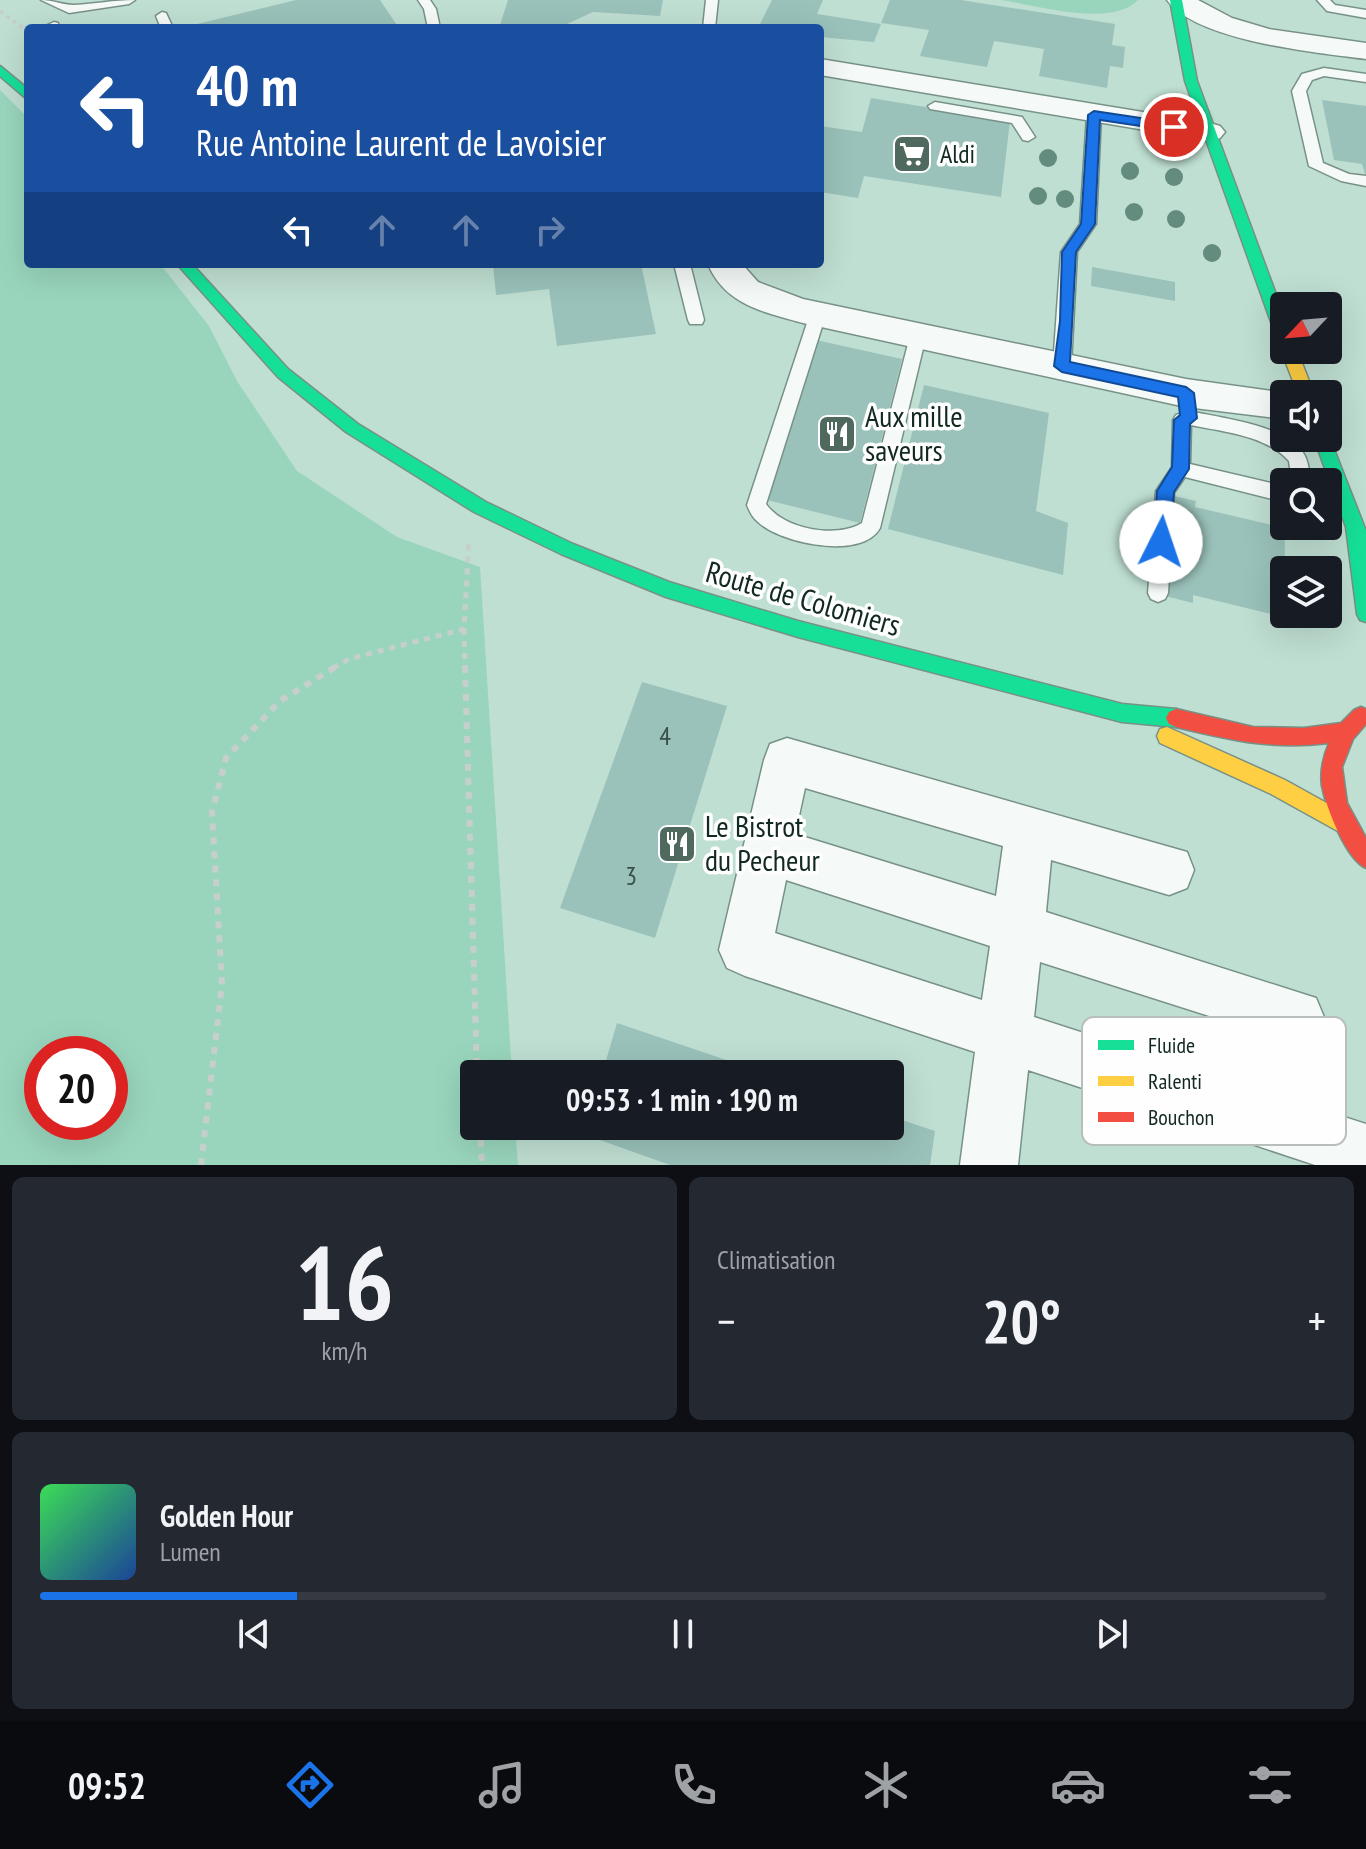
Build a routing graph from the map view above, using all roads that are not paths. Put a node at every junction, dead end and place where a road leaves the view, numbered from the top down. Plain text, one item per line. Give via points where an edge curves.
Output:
1 (47, 0) edge
2 (129, 0) edge
3 (424, 0) edge
4 (712, 0) edge
5 (1178, 0) edge
6 (1323, 0) edge
7 (1366, 14) edge
8 (433, 24) edge
9 (709, 24) edge
10 (1280, 38) junction
11 (1366, 51) edge
12 (1184, 55) junction
13 (824, 68) edge
14 (0, 70) edge
15 (1366, 78) edge
16 (24, 92) edge
17 (935, 106) dead end
18 (1094, 115) junction
19 (1210, 132) junction
20 (1028, 137) dead end
21 (1366, 181) edge
22 (188, 268) edge
23 (683, 268) edge
24 (726, 268) edge
25 (1270, 297) edge
26 (818, 314) junction
27 (696, 320) dead end
28 (918, 336) junction
29 (1062, 366) junction
30 (1187, 405) junction
31 (1270, 405) edge
32 (1327, 452) edge
33 (1299, 468) edge
34 (1181, 469) junction
35 (1270, 491) edge
36 (1355, 527) junction
37 (1366, 547) edge
38 (1158, 593) dead end
39 (1366, 614) edge
40 (1366, 712) edge
41 (1122, 713) junction
42 (1343, 732) junction
43 (1343, 823) junction
44 (1030, 830) junction
45 (768, 850) junction
46 (1366, 857) edge
47 (1169, 870) dead end
48 (1019, 929) junction
49 (1297, 1017) dead end
50 (1006, 1037) junction
51 (1082, 1061) edge
52 (1341, 1145) edge
53 (1366, 1153) edge
54 (989, 1165) edge

1 - 2 lane via 69,9
3 - 8 lane
4 - 9 lane
5 - 10 street via 1207,19
5 - 12 main road
6 - 7 lane via 1331,8
10 - 11 street
10 - 12 street via 1217,40
12 - 19 main road
13 - 18 street
14 - 16 main road
15 - 21 lane via 1324,72 1307,77 1299,91 1316,166
17 - 20 lane via 1017,120
18 - 19 street
18 - 29 lane via 1088,224 1069,252
19 - 25 main road
22 - 41 main road, Route de Colomiers via 283,373 352,428 476,504 567,549 666,589 798,629
23 - 27 lane
24 - 26 street via 763,300
26 - 28 street
26 - 28 lane via 756,499 764,518 832,539 859,536 870,528
28 - 29 street
29 - 30 street
30 - 31 street
30 - 33 lane via 1274,439 1298,458
30 - 34 lane
32 - 36 main road
34 - 35 lane
34 - 38 lane via 1165,491
36 - 37 main road
36 - 39 main road
40 - 42 main road
41 - 42 main road, Route de Colomiers via 1182,719 1253,736
41 - 43 main road, Route de Colomiers via 1281,785
42 - 43 main road via 1335,745 1330,777
43 - 46 main road
44 - 45 street via 787,760
44 - 47 street
44 - 48 street
45 - 48 street
45 - 50 street via 745,950
48 - 49 street
48 - 50 street
50 - 51 street
50 - 54 street
52 - 53 street

